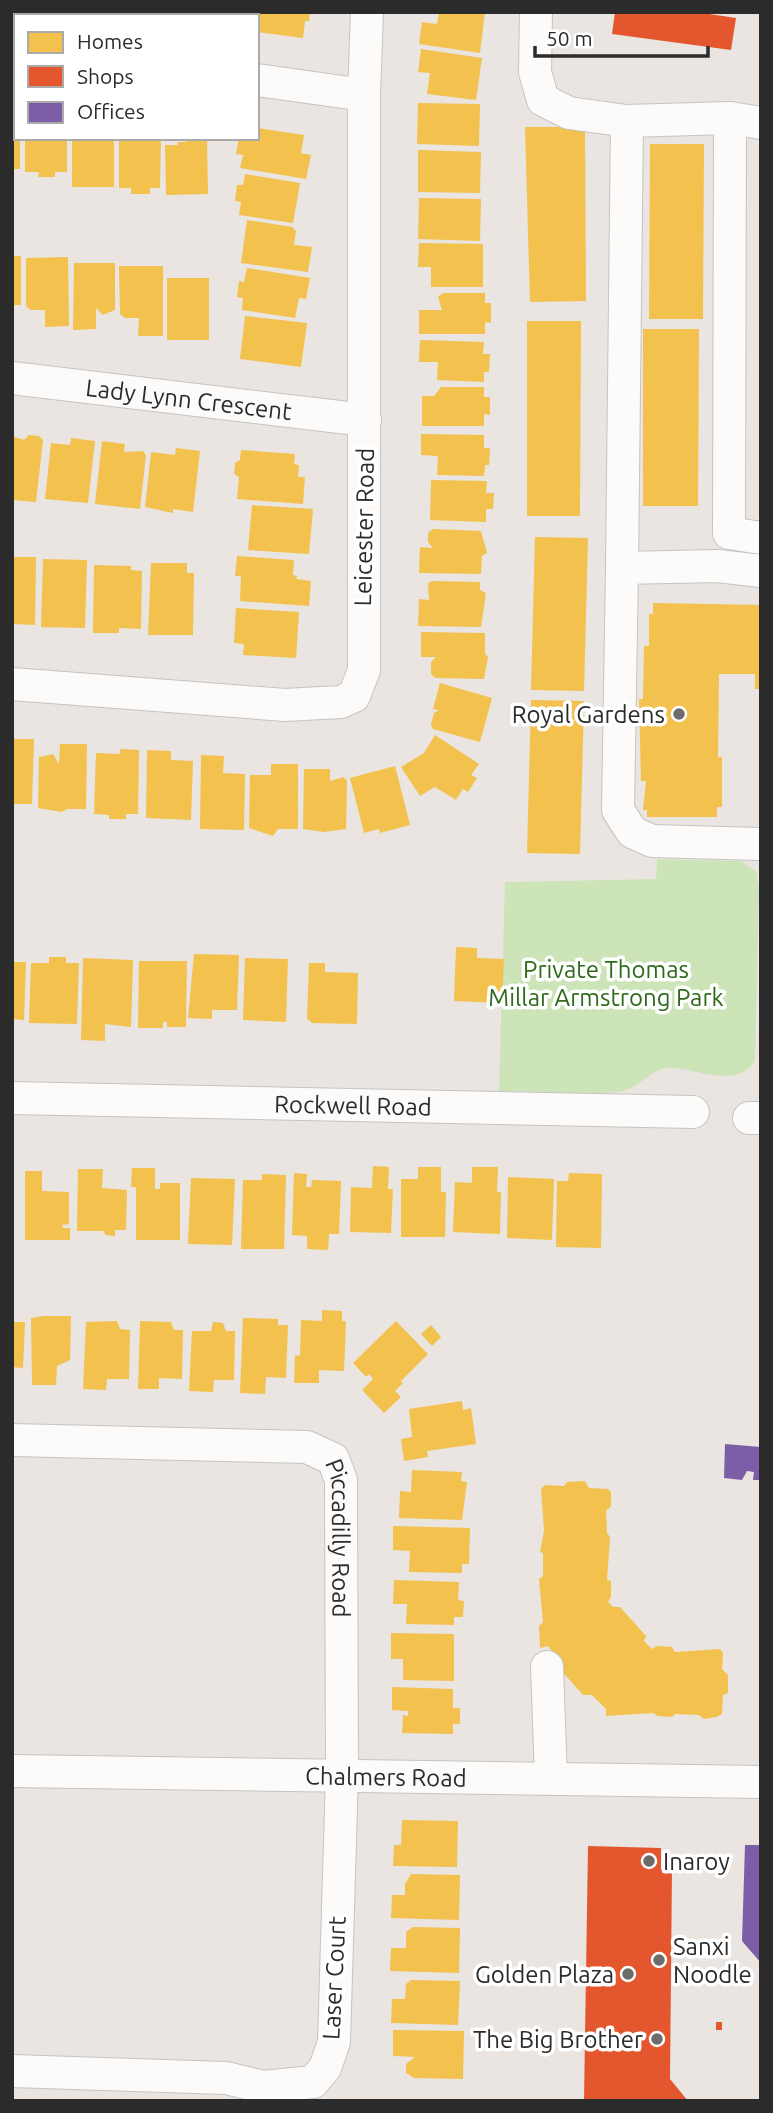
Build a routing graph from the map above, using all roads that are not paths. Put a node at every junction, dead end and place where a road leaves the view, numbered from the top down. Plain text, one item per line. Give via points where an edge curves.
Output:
1 (367, 12) edge
2 (536, 12) edge
3 (259, 80) edge
4 (364, 95) junction
5 (746, 120) edge
6 (627, 121) junction
7 (12, 378) edge
8 (365, 420) junction
9 (761, 538) edge
10 (622, 568) junction
11 (761, 571) edge
12 (12, 684) edge
13 (761, 844) edge
14 (12, 1098) edge
15 (693, 1112) dead end
16 (12, 1440) edge
17 (547, 1667) dead end
18 (12, 1771) edge
19 (342, 1775) junction
20 (551, 1778) junction
21 (761, 1782) edge
22 (12, 2071) edge

1 - 4 street, Leicester Road
2 - 6 street via 535,72 542,100 569,114
3 - 4 street
4 - 8 street, Leicester Road
5 - 6 street
5 - 9 street via 729,533
6 - 10 street
7 - 8 street, Lady Lynn Crescent
8 - 12 street, Leicester Road via 364,670 354,696 341,702 285,705
10 - 11 street via 718,566
10 - 13 street via 618,810 632,832 652,841
14 - 15 street, Rockwell Road
16 - 19 street, Piccadilly Road via 301,1446 333,1459 341,1480
17 - 20 street
18 - 19 street, Chalmers Road
19 - 20 street, Chalmers Road
19 - 22 street, Laser Court via 334,2042 325,2068 313,2082 263,2087 226,2078
20 - 21 street, Chalmers Road

